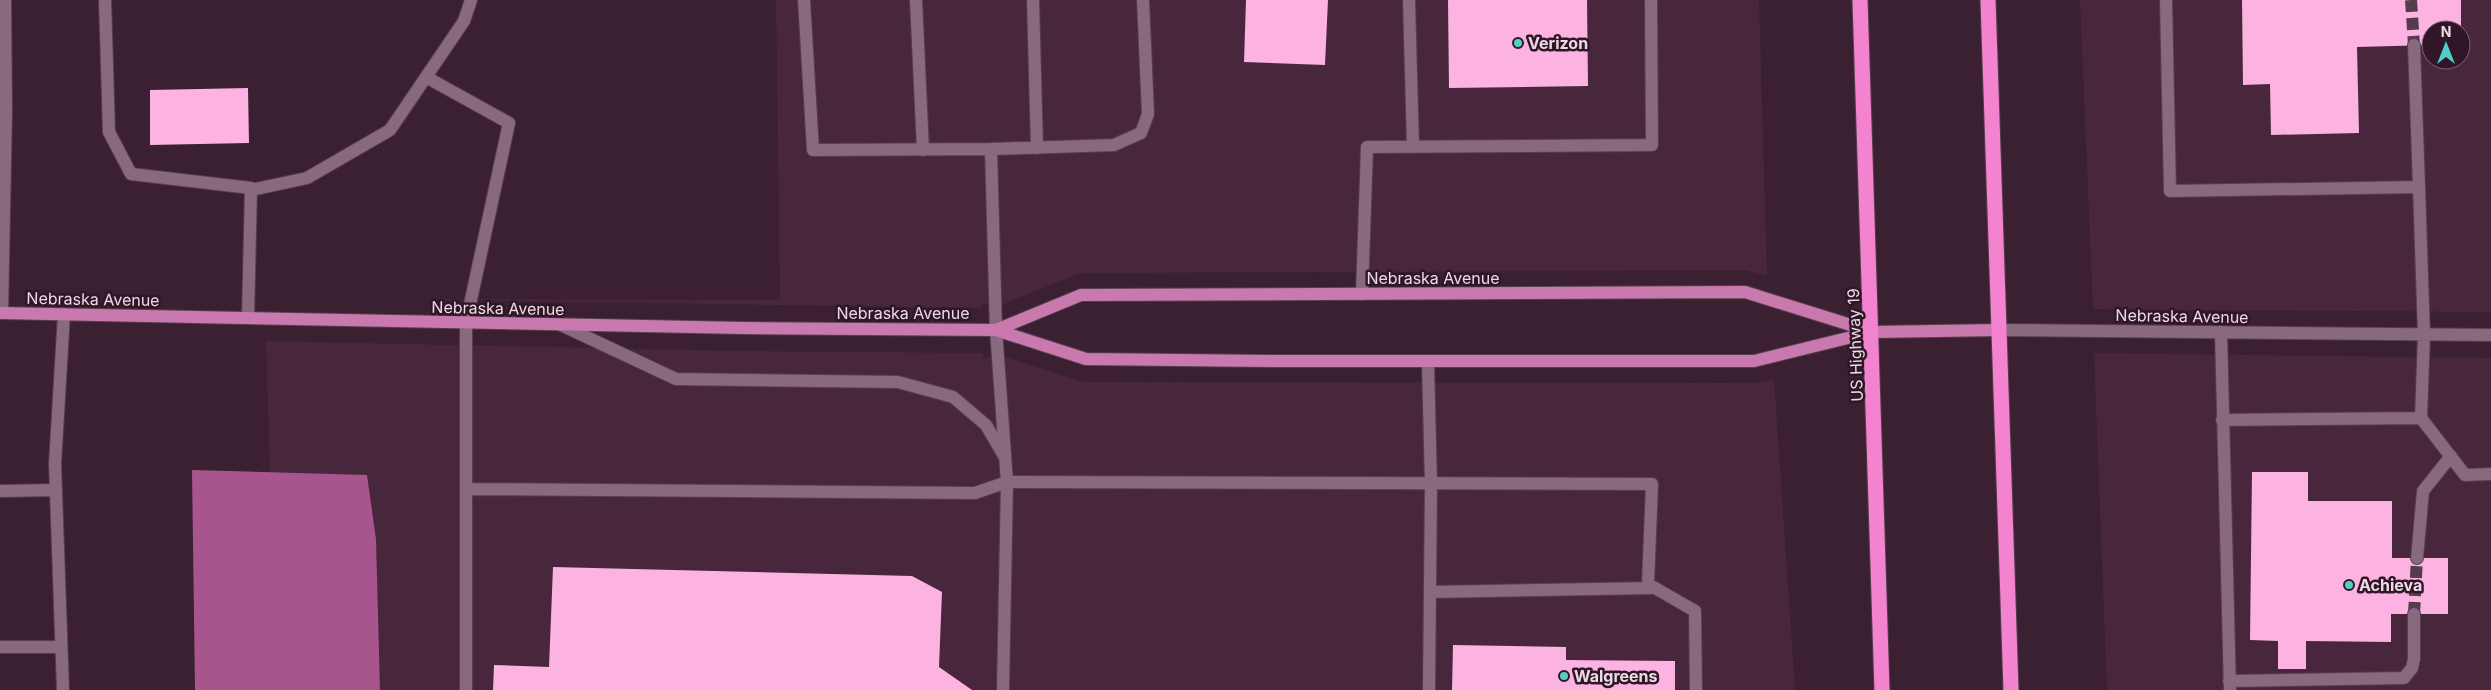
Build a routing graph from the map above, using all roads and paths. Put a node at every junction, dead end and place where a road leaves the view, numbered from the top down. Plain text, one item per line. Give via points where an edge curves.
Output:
1 (5, 0) edge
2 (105, 0) edge
3 (471, 0) edge
4 (804, 0) edge
5 (916, 0) edge
6 (1032, 0) edge
7 (1143, 0) edge
8 (1409, 0) edge
9 (1651, 0) edge
10 (1860, 0) edge
11 (1988, 0) edge
12 (2166, 0) edge
13 (2414, 45) tunnel mouth
14 (426, 77) junction
15 (1413, 147) junction
16 (1038, 148) junction
17 (991, 149) junction
18 (923, 150) junction
19 (2419, 186) junction
20 (251, 190) junction
21 (1362, 294) junction
22 (1, 313) edge
23 (64, 314) junction
24 (248, 318) junction
25 (466, 323) junction
26 (561, 325) junction
27 (996, 330) junction
28 (2000, 330) junction
29 (1872, 332) junction
30 (2221, 332) junction
31 (2424, 335) junction
32 (2491, 335) edge
33 (1428, 362) junction
34 (2421, 418) junction
35 (2222, 420) junction
36 (2451, 456) junction
37 (1005, 458) junction
38 (2491, 474) edge
39 (1007, 482) junction
40 (1431, 485) junction
41 (466, 489) junction
42 (56, 490) junction
43 (0, 491) edge
44 (2417, 558) tunnel mouth
45 (1653, 588) junction
46 (1430, 592) junction
47 (2414, 614) tunnel mouth
48 (61, 646) junction
49 (0, 647) edge
50 (2230, 686) edge
51 (63, 690) edge
52 (466, 690) edge
53 (1003, 690) edge
54 (1429, 690) edge
55 (1696, 690) edge
56 (1882, 690) edge
57 (2011, 690) edge

1 - 22 street
2 - 20 street via 109,132 130,174
3 - 14 street via 464,20
4 - 18 street via 813,150
5 - 18 street
6 - 16 street
7 - 16 street via 1148,114 1141,133 1114,145
8 - 15 street
9 - 15 street via 1652,145
10 - 29 highway, US Highway 19
11 - 28 highway
12 - 19 street via 2170,191
13 - 19 street
14 - 20 street via 390,130 307,178
14 - 25 street via 509,123
15 - 21 street via 1367,147
16 - 17 street
17 - 18 street
17 - 27 street
19 - 31 street
20 - 24 street
21 - 27 main road, Nebraska Avenue via 1081,295
21 - 29 main road, Nebraska Avenue via 1746,292
22 - 23 main road, Nebraska Avenue
23 - 24 main road, Nebraska Avenue
23 - 42 street
24 - 25 main road, Nebraska Avenue
25 - 26 main road, Nebraska Avenue
25 - 41 street
26 - 27 main road, Nebraska Avenue
26 - 37 street via 676,379 898,382 953,397 986,425
27 - 33 main road, Nebraska Avenue via 1086,359
27 - 37 street
28 - 29 main road, Nebraska Avenue
28 - 30 street, Nebraska Avenue
28 - 57 highway
29 - 33 main road, Nebraska Avenue via 1754,361
29 - 56 highway, US Highway 19
30 - 31 street, Nebraska Avenue
30 - 35 street
31 - 32 street, Nebraska Avenue
31 - 34 street
33 - 40 street
34 - 35 street
34 - 36 street
35 - 50 street
36 - 38 street via 2465,475
36 - 44 street via 2423,491
37 - 39 street
39 - 40 street
39 - 41 street via 974,492
39 - 53 street
40 - 45 street via 1652,484 1648,584
40 - 46 street
41 - 52 street
42 - 43 street
42 - 48 street
45 - 46 street
45 - 55 street via 1695,611
46 - 54 street
47 - 50 street via 2414,659 2404,678
48 - 49 street
48 - 51 street

